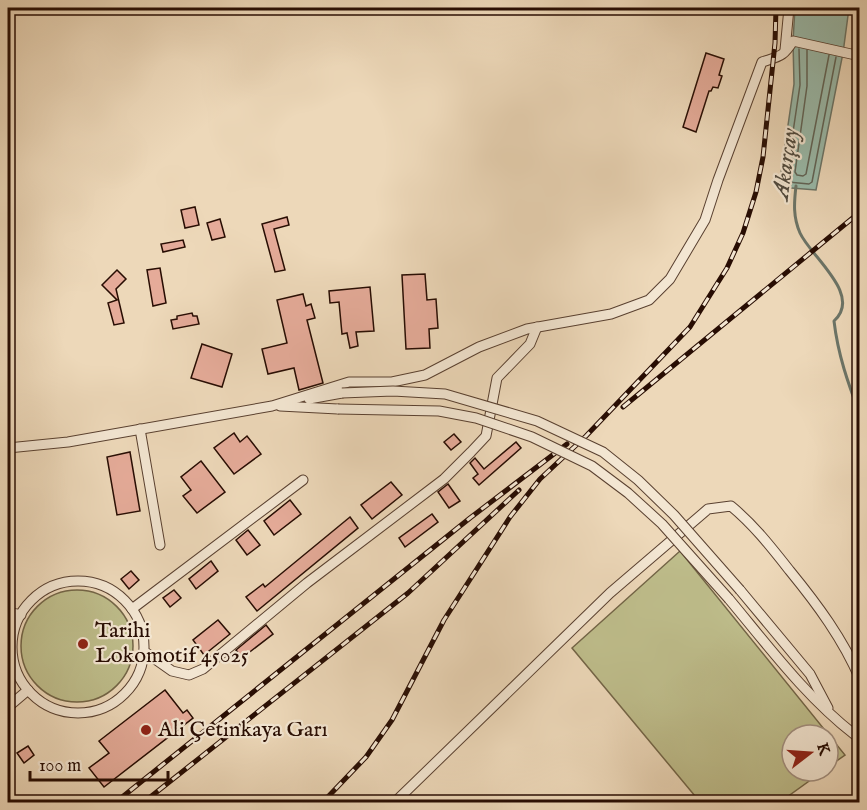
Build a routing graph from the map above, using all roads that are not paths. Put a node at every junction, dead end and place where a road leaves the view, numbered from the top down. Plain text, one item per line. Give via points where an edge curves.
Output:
1 (789, 8) edge
2 (785, 54) junction
3 (860, 56) edge
4 (537, 327) junction
5 (272, 406) junction
6 (140, 429) junction
7 (8, 448) edge
8 (303, 480) dead end
9 (160, 545) dead end
10 (132, 609) junction
11 (8, 612) edge
12 (21, 615) junction
13 (8, 629) edge
14 (12, 643) junction
15 (145, 652) junction
16 (860, 679) edge
17 (28, 690) junction
18 (8, 707) edge
19 (834, 718) junction
20 (860, 734) edge
21 (395, 802) edge

1 - 2 street
2 - 3 street via 793,41
2 - 4 street via 762,62 705,220 670,279 649,300 611,314
4 - 5 street via 479,347 425,375 392,382 349,382
4 - 15 street via 530,344 497,378 486,436 444,479 307,583 203,669 189,675 172,671
5 - 6 street
5 - 19 street, bridge via 439,411 476,418 532,437 592,466 662,524 797,683
5 - 19 street, bridge via 342,393 445,394 537,421 603,452 674,515 740,590 810,674
6 - 7 street
6 - 9 street
8 - 10 street
10 - 12 street via 117,593 97,584 75,581 53,586 34,598
10 - 15 street via 142,629
11 - 12 street
12 - 14 street
13 - 14 street
14 - 17 street via 19,676
15 - 17 street via 139,673 127,692 110,706 88,713 66,712 45,704
16 - 21 street via 816,603 753,524 731,506 708,509 610,593
17 - 18 street
19 - 20 street via 855,735

